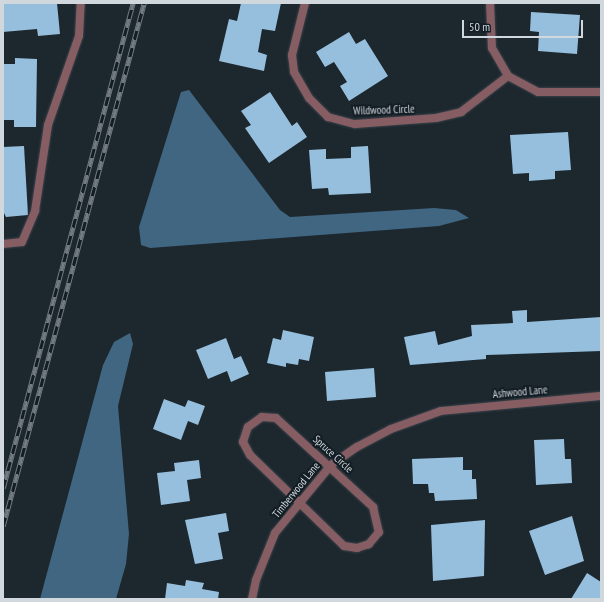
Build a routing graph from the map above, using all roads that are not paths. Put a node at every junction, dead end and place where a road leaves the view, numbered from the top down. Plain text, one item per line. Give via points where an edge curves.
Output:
1 (81, 3) edge
2 (305, 3) edge
3 (490, 3) edge
4 (508, 76) junction
5 (601, 92) edge
6 (3, 244) edge
7 (601, 396) edge
8 (441, 411) joint
9 (331, 465) junction
10 (298, 503) junction
11 (252, 599) edge

1 - 6 street via 78,36 48,125 35,211 22,242
2 - 4 street, Wildwood Circle via 292,55 294,72 309,98 328,117 355,124 436,118 461,112
3 - 4 street via 492,48
4 - 5 street via 538,92
7 - 8 street, Ashwood Lane
8 - 9 street, Timberwood Lane via 391,429
9 - 10 street, Timberwood Lane
9 - 10 street, Spruce Circle via 374,507 379,532 369,544 357,548 344,546
9 - 10 street, Spruce Circle via 276,418 262,417 248,427 244,442 250,455
10 - 11 street, Timberwood Lane via 275,533 256,580

